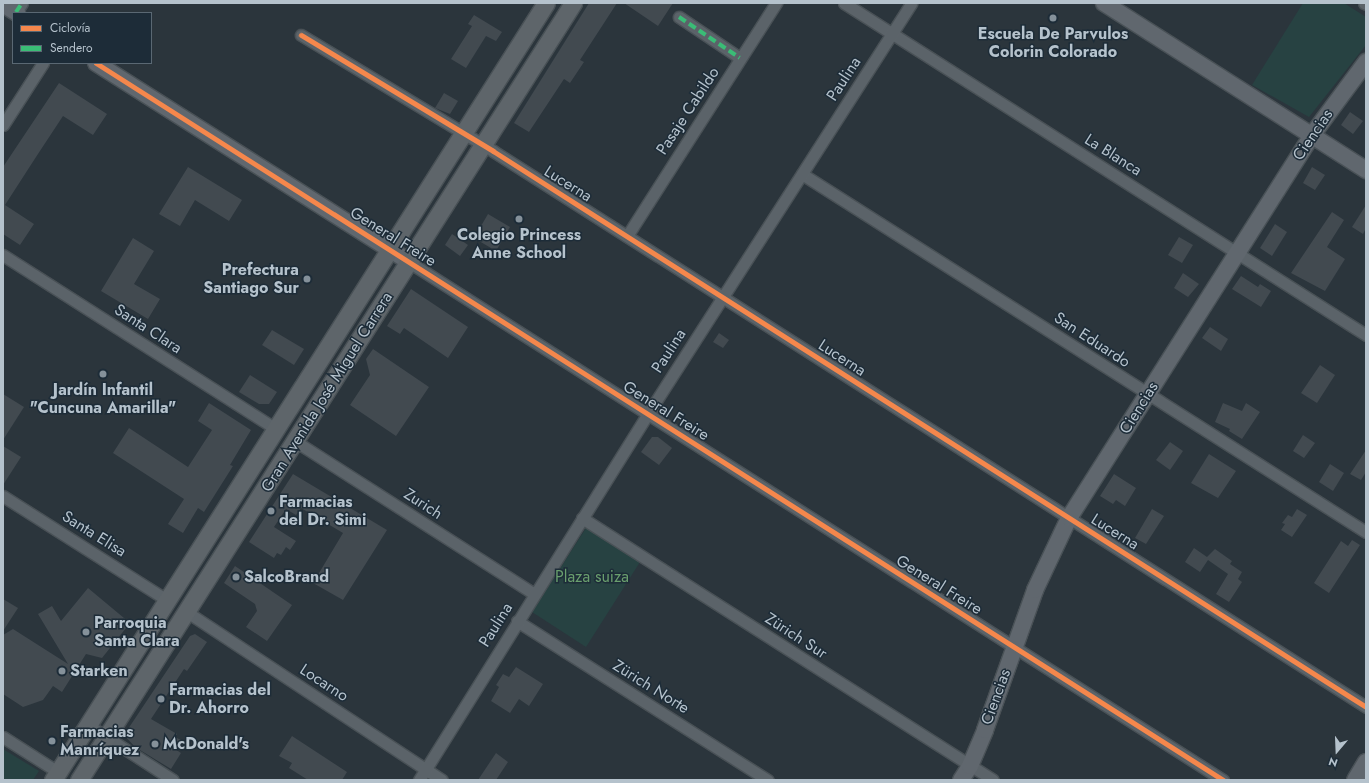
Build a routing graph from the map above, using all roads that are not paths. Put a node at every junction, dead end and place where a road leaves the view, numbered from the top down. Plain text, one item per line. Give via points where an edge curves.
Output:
1 (546, 3) edge
2 (573, 3) edge
3 (776, 3) edge
4 (844, 3) edge
5 (912, 3) edge
6 (1104, 3) edge
7 (680, 17) dead end
8 (892, 34) junction
9 (301, 35) dead end
10 (740, 58) junction
11 (1366, 62) edge
12 (42, 64) edge
13 (98, 64) edge
14 (3, 125) edge
15 (462, 134) junction
16 (1312, 135) junction
17 (483, 145) junction
18 (1366, 170) edge
19 (802, 174) junction
20 (627, 236) junction
21 (389, 250) junction
22 (1237, 253) junction
23 (3, 255) edge
24 (409, 262) junction
25 (723, 298) junction
26 (1366, 335) edge
27 (1148, 394) junction
28 (647, 415) junction
29 (276, 430) junction
30 (295, 442) junction
31 (3, 496) edge
32 (582, 518) junction
33 (1069, 518) junction
34 (1366, 532) edge
35 (534, 594) junction
36 (167, 600) junction
37 (192, 605) junction
38 (517, 621) junction
39 (1014, 647) junction
40 (1366, 707) edge
41 (88, 725) junction
42 (3, 737) edge
43 (107, 737) junction
44 (1366, 762) edge
45 (970, 766) junction
46 (424, 768) junction
47 (56, 776) edge
48 (79, 780) edge
49 (173, 780) edge
50 (419, 780) edge
51 (442, 780) edge
52 (768, 780) edge
53 (961, 780) edge
54 (993, 780) edge
55 (1223, 780) edge
56 (1355, 780) edge

1 - 15 main road, Gran Avenida José Miguel Carrera
2 - 17 main road, Gran Avenida José Miguel Carrera
3 - 10 street, Pasaje Cabildo
4 - 8 street, La Blanca
5 - 8 street, Paulina
6 - 16 street
7 - 10 street
8 - 19 street, Paulina
8 - 22 street, La Blanca
9 - 15 street, Lucerna
10 - 20 street, Pasaje Cabildo
11 - 16 street, Ciencias
12 - 14 street
13 - 21 street, General Freire
15 - 17 street, Lucerna
15 - 21 main road, Gran Avenida José Miguel Carrera
16 - 18 street
16 - 22 street, Ciencias
17 - 20 street, Lucerna
17 - 24 main road, Gran Avenida José Miguel Carrera
19 - 25 street, Paulina
19 - 27 street, San Eduardo
20 - 25 street, Lucerna
21 - 24 street, General Freire
21 - 29 main road, Gran Avenida José Miguel Carrera
22 - 26 street, La Blanca
22 - 27 street, Ciencias
23 - 29 street, Santa Clara
24 - 28 street, General Freire
24 - 30 main road, Gran Avenida José Miguel Carrera
25 - 28 street, Paulina
25 - 33 street, Lucerna
27 - 33 street, Ciencias
27 - 34 street, San Eduardo
28 - 32 street, Paulina
28 - 39 street, General Freire
29 - 36 main road, Gran Avenida José Miguel Carrera
30 - 35 street, Zurich
30 - 37 main road, Gran Avenida José Miguel Carrera
31 - 36 street, Santa Elisa
32 - 35 street, Paulina
32 - 45 street, Zürich Sur
33 - 39 street, Ciencias via 1035,590
33 - 40 street, Lucerna
35 - 38 street, Paulina
36 - 37 main road
36 - 41 main road, Gran Avenida José Miguel Carrera
37 - 43 main road, Gran Avenida José Miguel Carrera
37 - 46 street, Locarno
38 - 46 street, Paulina
38 - 52 street, Zürich Norte
39 - 45 street, Ciencias
39 - 55 street, General Freire
41 - 43 street
41 - 47 main road, Gran Avenida José Miguel Carrera
42 - 47 street
43 - 48 main road, Gran Avenida José Miguel Carrera
43 - 49 street
44 - 56 street
45 - 53 street, Ciencias
45 - 54 street, Zürich Sur
46 - 50 street, Paulina
46 - 51 street, Locarno

